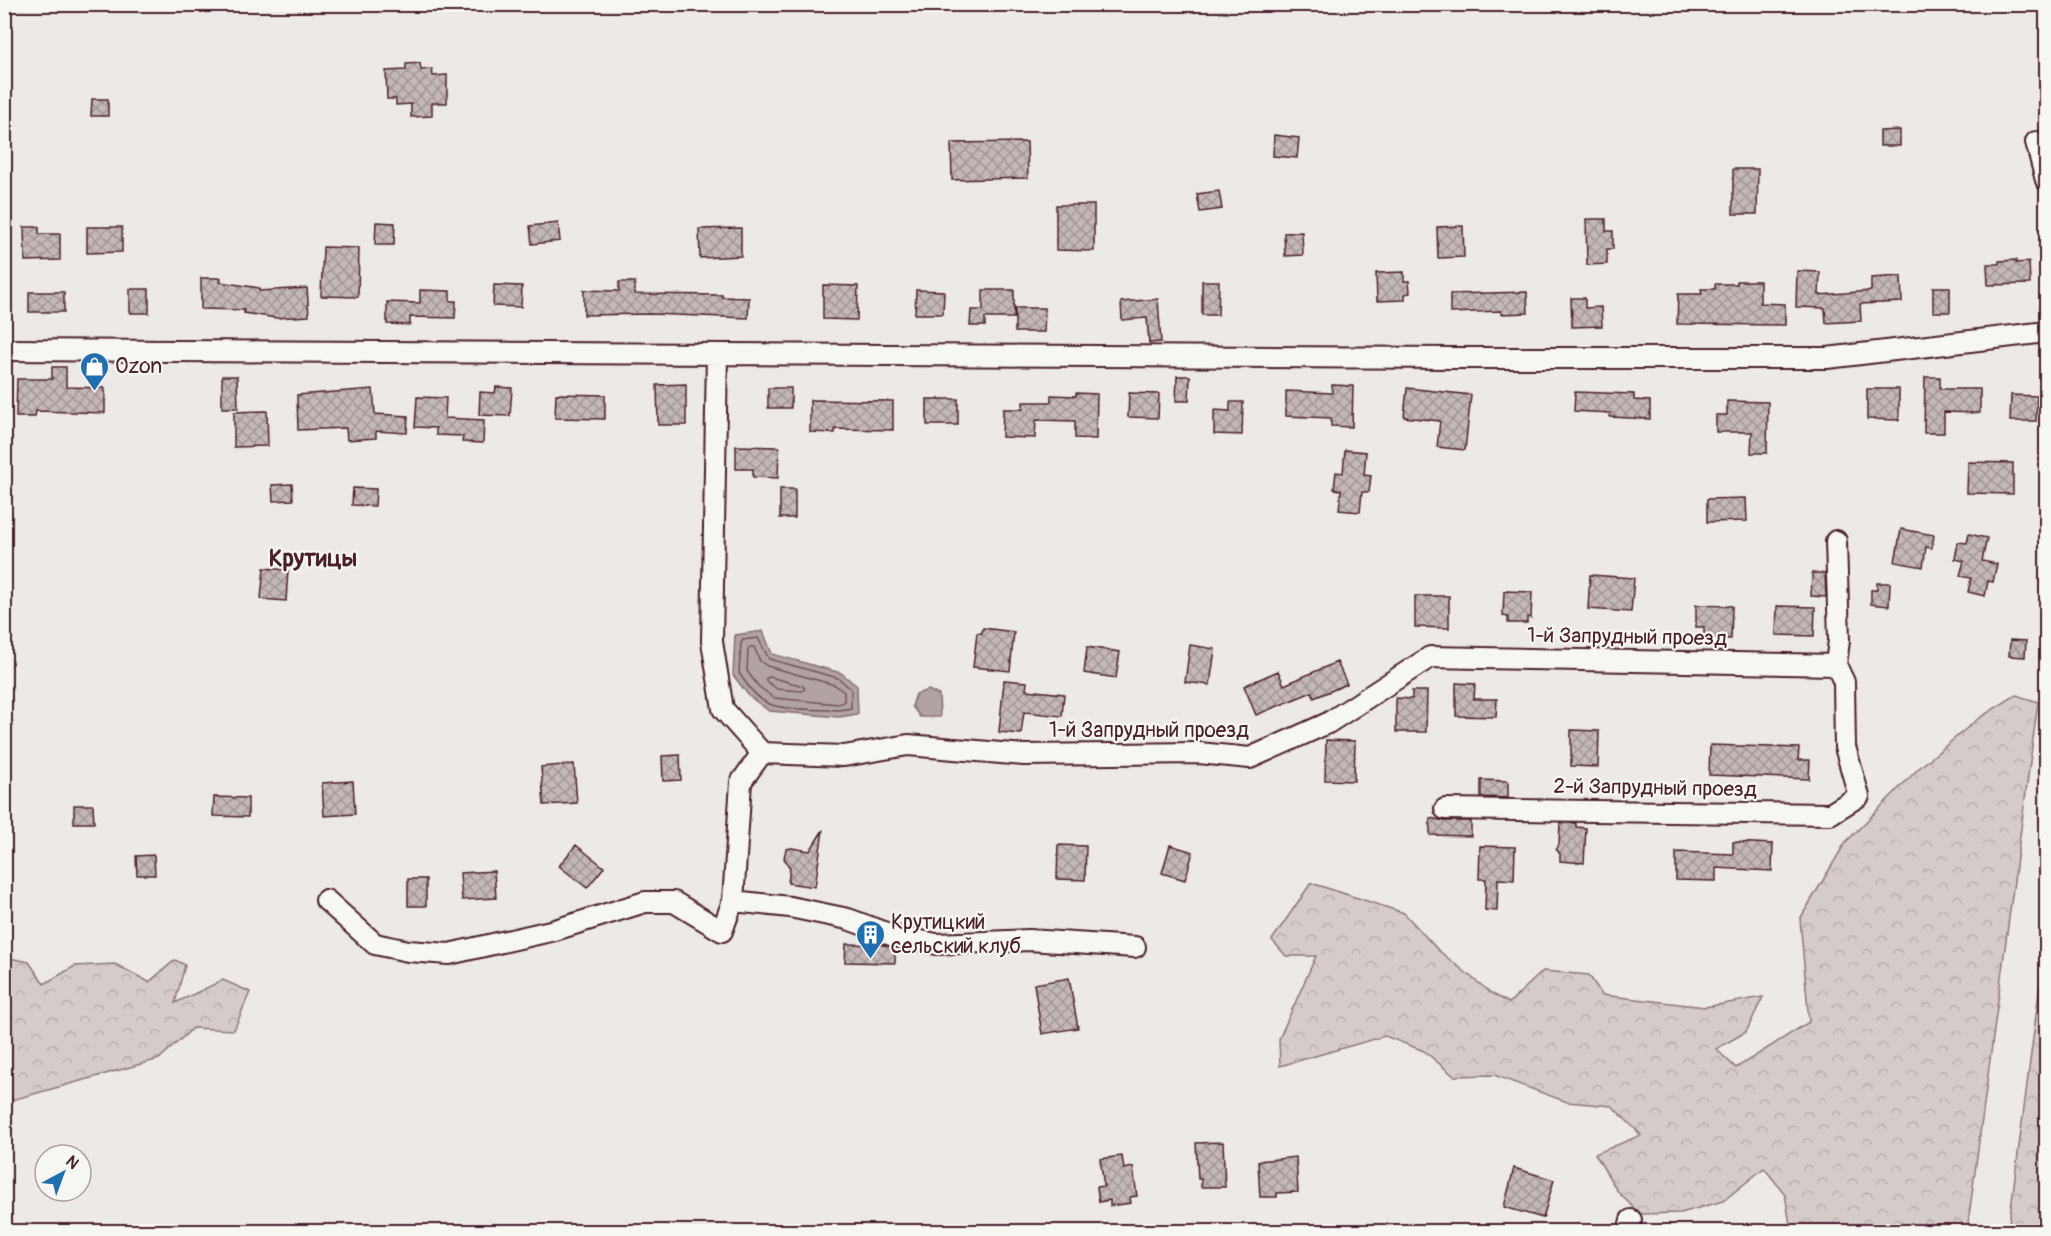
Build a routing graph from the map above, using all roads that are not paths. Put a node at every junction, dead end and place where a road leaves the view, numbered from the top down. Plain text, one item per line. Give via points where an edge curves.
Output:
1 (2036, 142) dead end
2 (2046, 180) edge
3 (2046, 332) edge
4 (4, 350) edge
5 (717, 354) junction
6 (1836, 540) dead end
7 (1836, 665) junction
8 (762, 753) junction
9 (1445, 809) dead end
10 (326, 900) dead end
11 (732, 901) junction
12 (1135, 947) dead end

1 - 2 street
3 - 5 street via 1827,358
4 - 5 street
5 - 8 street via 712,642 723,709
6 - 7 street
7 - 8 street, 1-й Запрудный проезд via 1430,657 1328,723 1250,758 1199,753 1024,755 908,745 844,756
7 - 9 street, 2-й Запрудный проезд via 1844,681 1845,747 1859,796 1830,814
8 - 11 street via 741,782
10 - 11 street via 375,944 448,954 555,930 645,902 674,902 722,931
11 - 12 street via 848,919 894,936 937,944 1029,940

